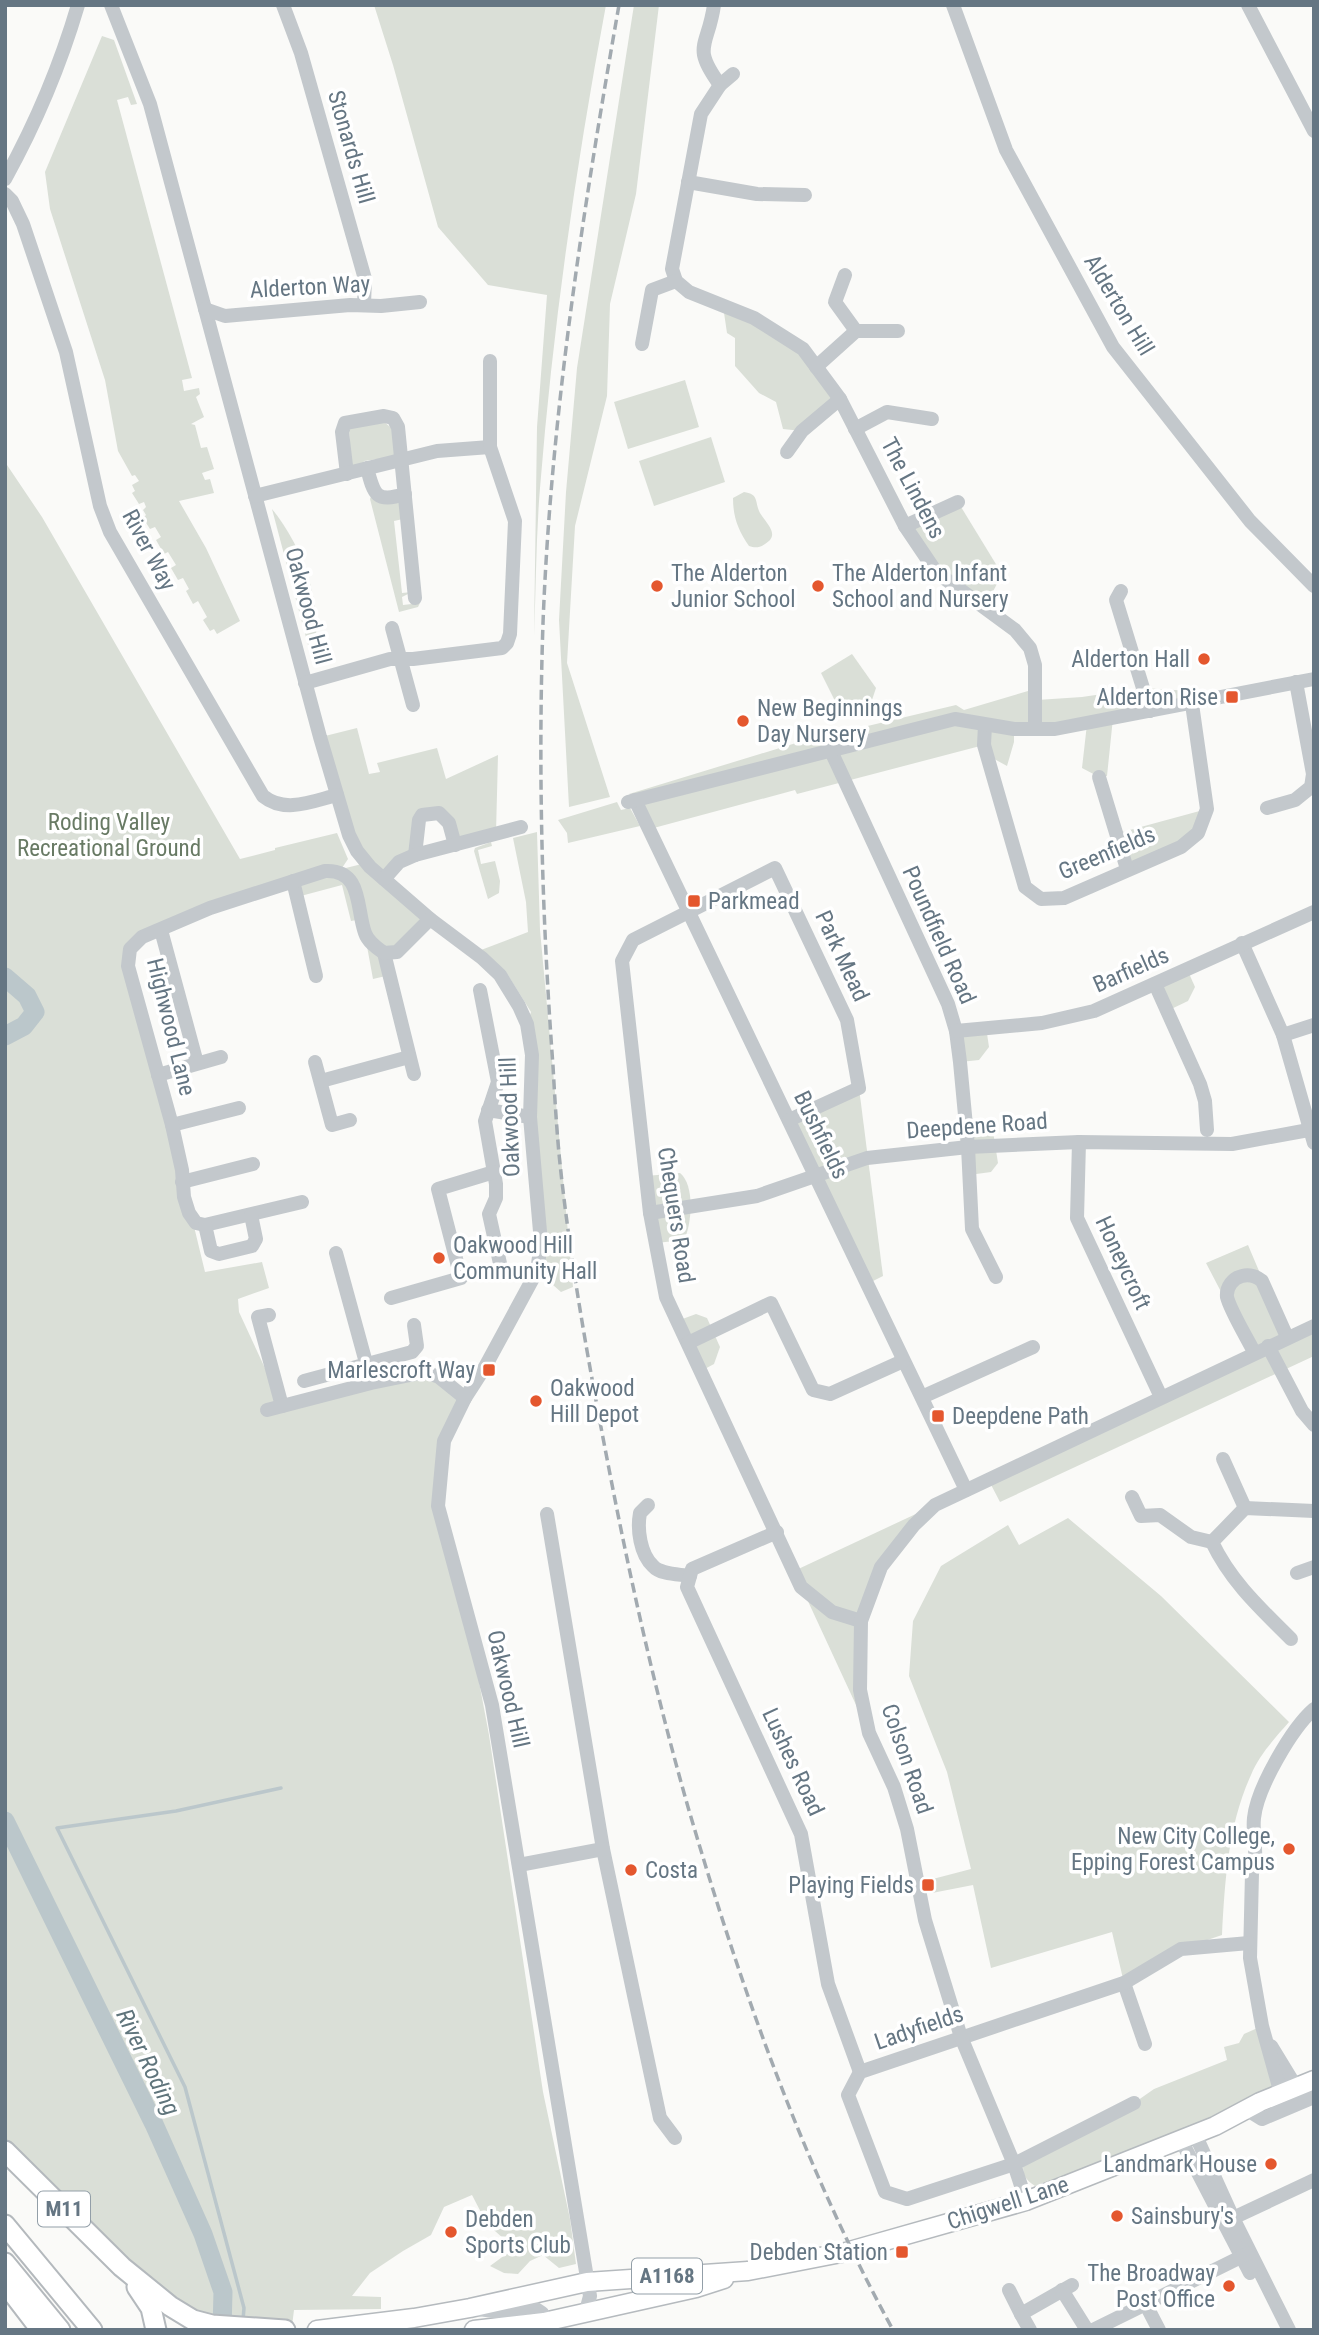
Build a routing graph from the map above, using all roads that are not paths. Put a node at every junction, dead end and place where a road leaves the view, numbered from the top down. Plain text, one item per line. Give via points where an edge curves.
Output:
1 (78, 5) edge
2 (111, 5) edge
3 (283, 5) edge
4 (714, 5) edge
5 (953, 5) edge
6 (1248, 5) edge
7 (733, 74) dead end
8 (720, 85) junction
9 (1314, 131) edge
10 (5, 179) edge
11 (688, 182) junction
12 (5, 194) edge
13 (805, 195) dead end
14 (845, 275) dead end
15 (676, 281) junction
16 (420, 302) dead end
17 (364, 304) junction
18 (205, 309) junction
19 (856, 331) junction
20 (898, 331) dead end
21 (642, 344) dead end
22 (490, 360) dead end
23 (816, 367) junction
24 (840, 399) junction
25 (932, 419) dead end
26 (855, 429) junction
27 (490, 447) junction
28 (787, 452) dead end
29 (401, 461) junction
30 (367, 468) junction
31 (347, 474) junction
32 (405, 494) junction
33 (255, 495) junction
34 (958, 502) dead end
35 (905, 526) junction
36 (1314, 586) edge
37 (1121, 591) dead end
38 (415, 598) dead end
39 (392, 628) dead end
40 (400, 659) junction
41 (1314, 679) edge
42 (1296, 682) junction
43 (305, 683) junction
44 (1192, 704) junction
45 (414, 705) dead end
46 (1150, 711) junction
47 (985, 725) junction
48 (1035, 729) junction
49 (831, 751) junction
50 (1099, 777) dead end
51 (337, 795) junction
52 (1267, 807) dead end
53 (521, 827) dead end
54 (455, 845) junction
55 (415, 855) junction
56 (1127, 869) junction
57 (384, 879) junction
58 (293, 881) junction
59 (688, 912) junction
60 (1314, 912) edge
61 (430, 919) junction
62 (160, 930) junction
63 (1242, 943) junction
64 (384, 953) junction
65 (316, 976) dead end
66 (1155, 984) junction
67 (480, 990) dead end
68 (1314, 1025) edge
69 (956, 1031) junction
70 (1283, 1035) junction
71 (221, 1057) dead end
72 (409, 1057) junction
73 (315, 1062) dead end
74 (197, 1063) junction
75 (414, 1074) dead end
76 (159, 1075) junction
77 (320, 1081) junction
78 (239, 1108) dead end
79 (488, 1110) junction
80 (530, 1117) junction
81 (350, 1120) dead end
82 (789, 1120) junction
83 (172, 1125) junction
84 (1207, 1129) dead end
85 (1313, 1134) edge
86 (1079, 1142) junction
87 (968, 1147) junction
88 (253, 1164) dead end
89 (494, 1172) junction
90 (816, 1175) junction
91 (182, 1182) junction
92 (302, 1202) dead end
93 (650, 1213) junction
94 (251, 1214) junction
95 (205, 1225) junction
96 (336, 1253) dead end
97 (501, 1268) dead end
98 (996, 1278) dead end
99 (391, 1298) dead end
100 (259, 1317) dead end
101 (414, 1325) dead end
102 (1314, 1326) edge
103 (1287, 1338) junction
104 (688, 1343) junction
105 (1268, 1346) junction
106 (1033, 1347) dead end
107 (1254, 1352) junction
108 (903, 1361) junction
109 (366, 1363) junction
110 (304, 1381) dead end
111 (371, 1382) junction
112 (1161, 1396) junction
113 (922, 1397) junction
114 (465, 1398) junction
115 (282, 1406) junction
116 (267, 1410) dead end
117 (1314, 1424) edge
118 (1223, 1460) dead end
119 (965, 1490) junction
120 (1132, 1497) dead end
121 (648, 1505) dead end
122 (1245, 1508) junction
123 (1314, 1511) edge
124 (547, 1514) dead end
125 (777, 1532) junction
126 (1212, 1542) junction
127 (1314, 1567) edge
128 (1297, 1573) dead end
129 (690, 1576) junction
130 (861, 1621) junction
131 (1291, 1639) dead end
132 (1314, 1709) edge
133 (603, 1849) junction
134 (519, 1865) junction
135 (1249, 1943) junction
136 (1124, 1983) junction
137 (961, 2037) junction
138 (1146, 2044) dead end
139 (860, 2072) junction
140 (1314, 2080) edge
141 (1298, 2095) edge
142 (1134, 2103) dead end
143 (1188, 2137) junction
144 (675, 2138) dead end
145 (5, 2151) edge
146 (1014, 2164) junction
147 (1314, 2180) edge
148 (1026, 2201) junction
149 (1233, 2218) junction
150 (5, 2225) edge
151 (1245, 2254) junction
152 (5, 2263) edge
153 (122, 2267) junction
154 (747, 2270) junction
155 (5, 2283) edge
156 (555, 2290) junction
157 (1009, 2290) dead end
158 (587, 2297) junction
159 (1145, 2303) junction
160 (470, 2308) junction
161 (1021, 2314) junction
162 (86, 2323) edge
163 (46, 2324) edge
164 (545, 2326) edge
165 (156, 2330) edge
166 (285, 2330) edge
167 (317, 2330) edge
168 (474, 2330) edge
169 (1030, 2330) edge
170 (1087, 2330) edge
171 (1093, 2330) edge
172 (1159, 2330) edge
173 (1279, 2330) edge
174 (1289, 2330) edge

1 - 10 street via 64,55
2 - 18 street, Oakwood Hill via 149,104
3 - 17 street, Stonards Hill via 365,279
4 - 8 street via 702,50
5 - 36 street, Alderton Hill via 1006,150 1113,347 1250,521
6 - 9 street
7 - 8 street
8 - 11 street via 701,114
11 - 13 street via 757,194
11 - 15 street via 672,269
12 - 51 street, River Way via 23,224 66,352 100,506 110,532 263,796 287,806
14 - 19 street via 835,302
15 - 21 street via 652,290
15 - 23 street, The Lindens via 689,292 754,317 803,349
16 - 17 street, Alderton Way
17 - 18 street, Alderton Way via 225,316
18 - 33 street, Oakwood Hill
19 - 20 street
19 - 23 street
22 - 27 street
23 - 24 street, The Lindens
24 - 26 street, The Lindens
24 - 28 street via 802,432
25 - 26 street, The Lindens via 887,412
26 - 35 street, The Lindens
27 - 29 street
27 - 40 street via 515,521 507,643 502,648
29 - 30 street
29 - 31 street via 393,418 353,421 345,423 342,432
29 - 32 street
30 - 31 street
30 - 32 street via 377,496 390,499
31 - 33 street
32 - 38 street
33 - 43 street, Oakwood Hill
34 - 35 street
35 - 48 street, The Lindens via 936,572 1015,630 1030,648 1035,664
37 - 46 street via 1116,600
39 - 40 street
40 - 43 street
40 - 45 street
41 - 42 street
42 - 44 street
42 - 52 street via 1313,774 1311,787 1295,800
43 - 51 street, Oakwood Hill
44 - 46 street
44 - 56 street, Greenfields via 1206,809 1198,833 1181,847
46 - 48 street
47 - 48 street
47 - 49 street via 955,719
47 - 56 street, Greenfields via 984,745 1025,887 1041,899 1064,898
49 - 59 street, Bushfields via 631,801
49 - 69 street, Poundfield Road via 948,1004
50 - 56 street
51 - 57 street, Oakwood Hill via 357,851
53 - 54 street
54 - 55 street
54 - 55 street via 449,823 439,813 428,813 419,820
55 - 57 street via 398,862
57 - 61 street, Oakwood Hill
58 - 62 street, Highwood Lane
58 - 64 street, Highwood Lane via 333,870 350,880 357,891 366,935
58 - 65 street
59 - 82 street, Bushfields
59 - 82 street, Park Mead via 775,868 847,1020 859,1088
59 - 93 street, Chequers Road via 633,940 622,961
60 - 63 street, Barfields
61 - 64 street via 397,952
61 - 80 street, Oakwood Hill via 482,958 519,1006 532,1055
62 - 74 street
62 - 76 street, Highwood Lane via 142,937 130,949 128,966
63 - 66 street, Barfields
63 - 70 street
64 - 72 street
66 - 69 street, Barfields via 1094,1011 1042,1023
66 - 84 street via 1200,1084
67 - 79 street via 498,1082
68 - 70 street
69 - 87 street, Poundfield Road
70 - 85 street
71 - 74 street
72 - 75 street
72 - 77 street
73 - 77 street
74 - 76 street
76 - 83 street, Highwood Lane
77 - 81 street via 331,1125
78 - 83 street, Highwood Lane
79 - 80 street
79 - 89 street via 485,1121
80 - 114 street, Oakwood Hill via 541,1243 537,1271
82 - 90 street, Bushfields
83 - 91 street, Highwood Lane
85 - 86 street, Deepdene Road via 1232,1144
86 - 87 street, Deepdene Road
86 - 112 street, Honeycroft via 1077,1218
87 - 90 street, Deepdene Road via 867,1158
87 - 98 street via 972,1229
88 - 91 street
89 - 97 street via 496,1198 489,1214
89 - 99 street via 438,1189 461,1278
90 - 93 street, Deepdene Road via 757,1196
90 - 108 street, Bushfields
91 - 95 street, Highwood Lane via 188,1213 196,1223
92 - 94 street
93 - 104 street, Chequers Road via 666,1297
94 - 95 street
94 - 95 street, Highwood Lane via 253,1246 219,1254 211,1251
96 - 109 street
100 - 115 street
101 - 109 street via 416,1346 412,1352
102 - 103 street, Colson Road
103 - 105 street, Colson Road
103 - 107 street via 1262,1282 1256,1276 1236,1278 1228,1286 1227,1297
104 - 108 street via 771,1303 813,1390 831,1394
104 - 125 street, Chequers Road
105 - 107 street, Colson Road
105 - 117 street
106 - 113 street
107 - 112 street, Colson Road
108 - 113 street, Bushfields
109 - 110 street
109 - 111 street
111 - 114 street via 425,1372
111 - 115 street
112 - 119 street, Colson Road
113 - 119 street, Bushfields
114 - 134 street, Oakwood Hill via 444,1441 438,1506 492,1705
115 - 116 street
118 - 122 street
119 - 130 street, Colson Road via 935,1505 914,1525 881,1567
120 - 126 street via 1141,1516 1160,1515 1191,1537
121 - 129 street via 640,1513 639,1535 653,1566
122 - 123 street
122 - 126 street
124 - 133 street
125 - 129 street via 692,1569
125 - 130 street, Chequers Road via 801,1587 832,1612
126 - 131 street via 1242,1590
127 - 128 street
129 - 139 street, Lushes Road via 687,1587 801,1834 828,1984
130 - 137 street, Colson Road via 860,1690 869,1732 907,1829 925,1920
132 - 135 street via 1299,1721 1276,1762 1254,1818 1256,1863
133 - 134 street
133 - 144 street via 660,2118
134 - 158 street, Oakwood Hill
135 - 136 street, Ladyfields via 1181,1949
135 - 141 street via 1265,2035
136 - 137 street, Ladyfields
136 - 138 street
137 - 139 street, Ladyfields
137 - 146 street, Colson Road
139 - 146 street, Ladyfields via 848,2095 885,2192 907,2199
140 - 141 main road, A1168
141 - 143 main road, Chigwell Lane / A1168 via 1246,2109
142 - 146 street, Ladyfields
143 - 148 main road, Chigwell Lane / A1168
143 - 149 street
143 - 151 street
145 - 153 highway, M11
146 - 148 street, Colson Road
147 - 149 street
148 - 154 main road, Chigwell Lane / A1168 via 846,2252
149 - 151 street
150 - 162 highway, M11
151 - 159 street
151 - 173 street
151 - 174 street
152 - 163 highway
153 - 165 highway, M11 via 151,2308
153 - 166 highway, M11 via 193,2319 212,2325
154 - 158 main road, Chigwell Lane / A1168
154 - 158 main road, Chigwell Lane / A1168 via 696,2288 631,2302
155 - 163 highway
156 - 158 main road, Chigwell Lane / A1168
156 - 160 main road, Chigwell Lane / A1168
156 - 164 street via 546,2302
157 - 161 street
158 - 164 main road, Chigwell Lane / A1168
159 - 171 street
159 - 172 street
160 - 164 street via 502,2312 533,2307 542,2313
160 - 167 main road, Chigwell Lane / A1168
161 - 169 street
161 - 170 street via 1067,2288
164 - 168 main road, Chigwell Lane / A1168

